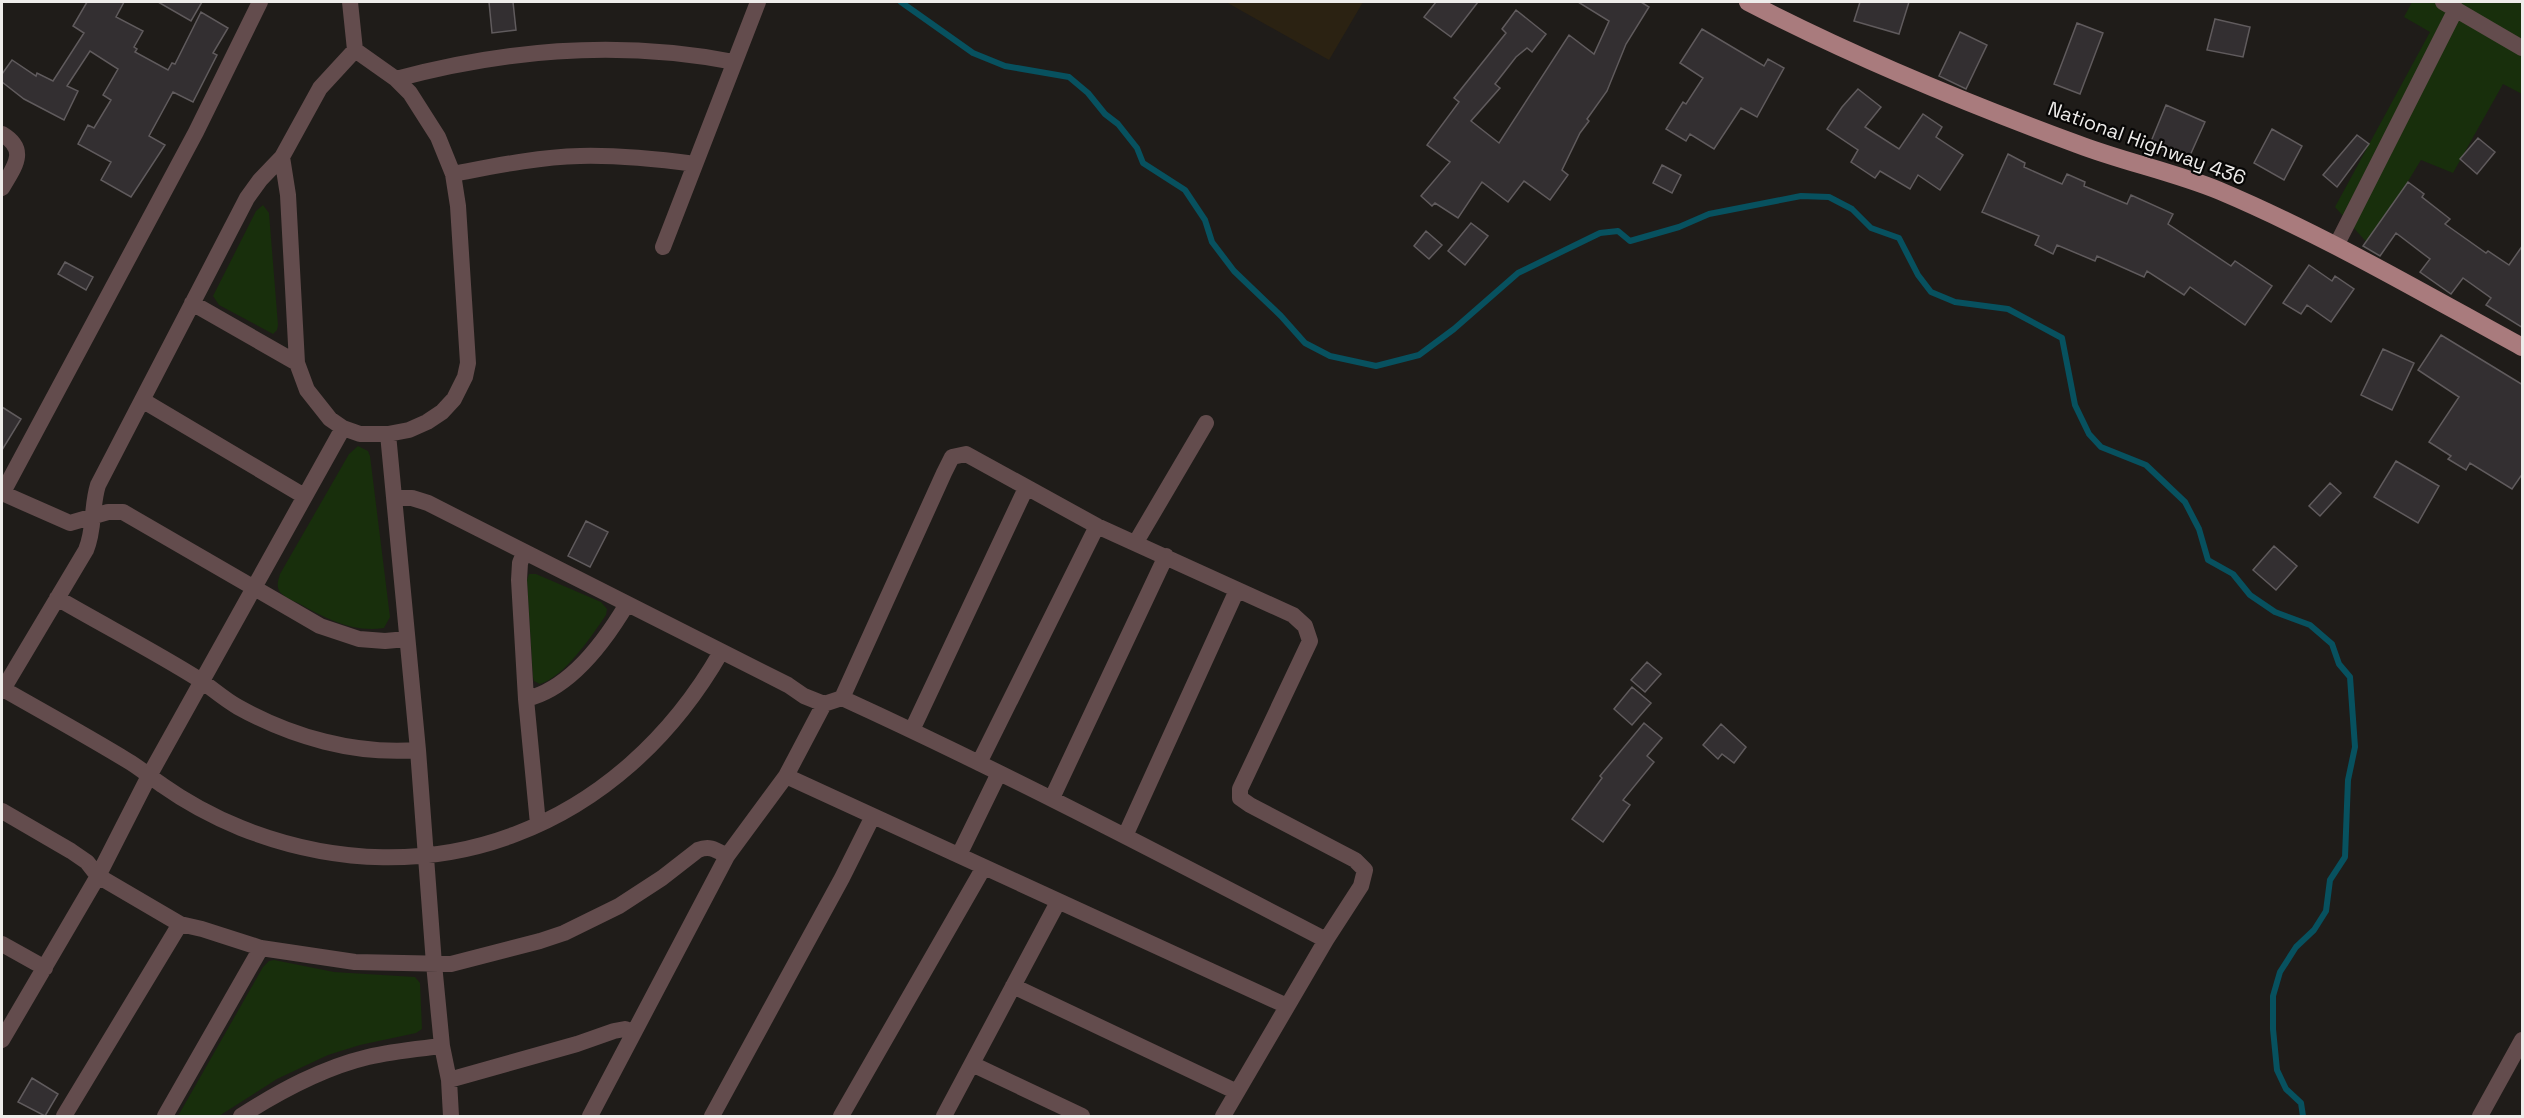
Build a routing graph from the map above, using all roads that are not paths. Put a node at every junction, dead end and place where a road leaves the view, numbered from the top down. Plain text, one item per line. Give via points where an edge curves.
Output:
1 (260, 2) edge
2 (350, 2) edge
3 (758, 2) edge
4 (1748, 2) edge
5 (2450, 5) edge
6 (2523, 48) edge
7 (355, 51) junction
8 (734, 62) junction
9 (396, 79) junction
10 (2, 134) edge
11 (282, 157) junction
12 (695, 164) junction
13 (453, 174) junction
14 (2, 188) edge
15 (2336, 246) junction
16 (663, 247) dead end
17 (192, 303) junction
18 (2523, 347) edge
19 (297, 363) junction
20 (142, 400) junction
21 (1206, 423) dead end
22 (344, 428) junction
23 (388, 434) junction
24 (1026, 488) junction
25 (2, 494) edge
26 (304, 496) junction
27 (396, 498) junction
28 (93, 517) junction
29 (1097, 526) junction
30 (1136, 542) junction
31 (524, 553) junction
32 (1166, 556) junction
33 (254, 588) junction
34 (1237, 590) junction
35 (57, 598) junction
36 (627, 604) junction
37 (407, 639) junction
38 (721, 652) junction
39 (202, 681) junction
40 (2, 690) edge
41 (842, 698) junction
42 (526, 699) junction
43 (824, 704) junction
44 (912, 730) junction
45 (418, 750) junction
46 (980, 764) junction
47 (999, 773) junction
48 (149, 776) junction
49 (786, 776) junction
50 (1052, 798) junction
51 (2, 812) edge
52 (873, 816) junction
53 (538, 824) junction
54 (1125, 836) junction
55 (959, 855) junction
56 (426, 856) junction
57 (727, 856) junction
58 (984, 867) junction
59 (98, 876) junction
60 (1058, 902) junction
61 (180, 924) junction
62 (1326, 939) junction
63 (2, 944) edge
64 (261, 948) junction
65 (434, 964) junction
66 (45, 968) junction
67 (1013, 986) junction
68 (1287, 1006) junction
69 (633, 1032) junction
70 (2, 1040) edge
71 (2523, 1040) edge
72 (442, 1046) junction
73 (972, 1064) junction
74 (449, 1080) junction
75 (1237, 1092) junction
76 (64, 1116) edge
77 (165, 1116) edge
78 (241, 1116) edge
79 (451, 1116) edge
80 (590, 1116) edge
81 (712, 1116) edge
82 (841, 1116) edge
83 (944, 1116) edge
84 (1082, 1116) edge
85 (1223, 1116) edge
86 (2480, 1116) edge

1 - 25 street via 196,132
2 - 7 street
3 - 8 street
4 - 15 main road, National Highway 436 via 1898,72 2078,144 2217,190
5 - 6 street
5 - 15 street
7 - 9 street
7 - 11 street via 320,88
8 - 9 street via 656,51 564,50 489,58
8 - 12 street
9 - 13 street via 438,136
10 - 14 street via 18,153
11 - 17 street via 253,189
11 - 19 street via 288,195
12 - 13 street via 581,156
12 - 16 street
13 - 23 street via 468,347 465,376 442,412 409,430
15 - 18 main road, National Highway 436
17 - 19 street
17 - 20 street
19 - 22 street via 307,390 330,419
20 - 26 street
20 - 28 street via 98,485
21 - 30 street
22 - 23 street via 360,434
22 - 26 street
23 - 27 street
24 - 29 street
24 - 41 street via 966,454 952,457
24 - 44 street
25 - 28 street via 64,522
26 - 33 street
27 - 31 street via 428,503
27 - 37 street
28 - 33 street via 116,512 131,516
28 - 35 street via 89,544
29 - 30 street
29 - 46 street
30 - 32 street
31 - 36 street
31 - 42 street via 519,580
32 - 34 street
32 - 50 street
33 - 37 street via 338,633 373,640
33 - 39 street
34 - 54 street
34 - 62 street via 1293,615 1305,626 1310,641 1240,789 1240,798 1356,860 1365,870 1361,885
35 - 39 street
35 - 40 street
36 - 38 street
36 - 42 street via 585,660 558,684
37 - 45 street
38 - 43 street
38 - 53 street via 692,701 640,758 592,795
39 - 45 street via 236,706 304,736 363,748
39 - 48 street
40 - 48 street
41 - 43 street
41 - 44 street
42 - 53 street
43 - 49 street
44 - 46 street
45 - 56 street
46 - 47 street
47 - 50 street
47 - 55 street
48 - 56 street via 238,827 288,844 343,854
48 - 59 street
49 - 52 street
49 - 57 street
50 - 54 street
51 - 59 street via 80,857
52 - 55 street
52 - 81 street
53 - 56 street via 491,843
54 - 62 street
55 - 58 street
56 - 65 street
57 - 65 street via 707,847 690,855 619,906 564,933 506,952
57 - 69 street
58 - 60 street
58 - 82 street
59 - 61 street
59 - 66 street
60 - 67 street
60 - 68 street
61 - 64 street
61 - 76 street
62 - 68 street
63 - 66 street
64 - 65 street via 355,962
64 - 77 street
65 - 72 street
66 - 70 street
67 - 73 street
67 - 75 street
68 - 75 street
69 - 74 street via 614,1030
69 - 80 street
71 - 86 street
72 - 74 street
72 - 78 street via 345,1063 297,1084
73 - 83 street
73 - 84 street
74 - 79 street
75 - 85 street

